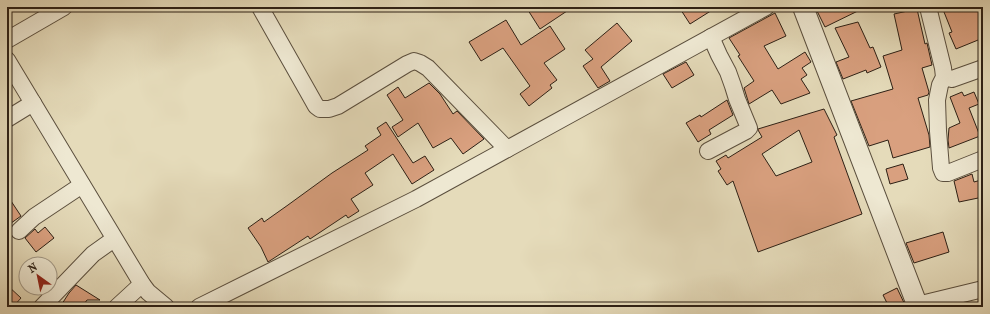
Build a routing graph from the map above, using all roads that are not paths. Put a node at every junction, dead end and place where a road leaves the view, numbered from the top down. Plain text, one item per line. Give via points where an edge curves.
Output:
1 (64, 7) edge
2 (260, 7) edge
3 (766, 7) edge
4 (803, 7) edge
5 (928, 7) edge
6 (711, 37) junction
7 (7, 40) edge
8 (7, 60) edge
9 (983, 68) edge
10 (944, 77) junction
11 (33, 103) junction
12 (7, 120) edge
13 (507, 149) junction
14 (708, 151) dead end
15 (983, 159) edge
16 (82, 185) junction
17 (19, 231) dead end
18 (114, 239) junction
19 (142, 284) junction
20 (981, 290) edge
21 (917, 306) edge
22 (42, 307) edge
23 (117, 307) edge
24 (166, 307) edge
25 (199, 307) edge

1 - 7 street
2 - 13 street via 320,110 338,106 414,61 428,68
3 - 6 street
4 - 21 street
5 - 10 street
6 - 13 street
6 - 14 street via 728,72 749,128
8 - 11 street
9 - 10 street via 952,79
10 - 15 street via 937,100 943,173
11 - 12 street
11 - 16 street
13 - 25 street via 416,199
16 - 17 street via 34,217
16 - 18 street
18 - 19 street
18 - 22 street via 93,254
19 - 23 street
19 - 24 street
20 - 21 street

